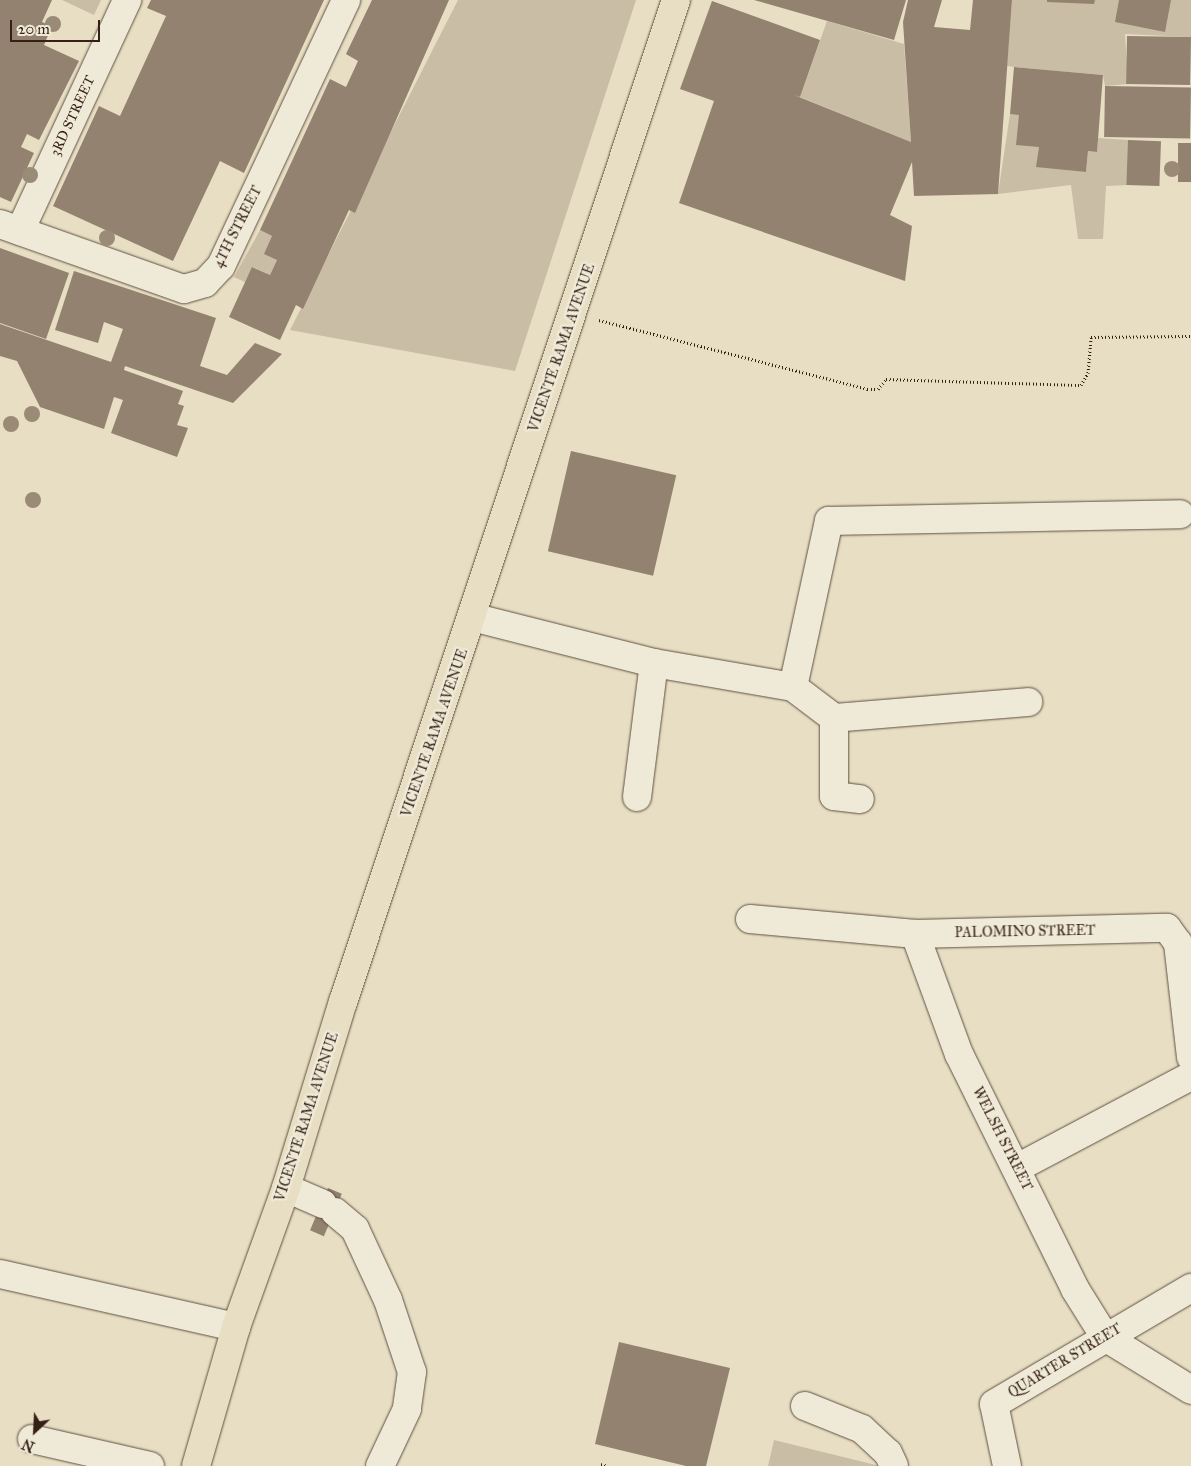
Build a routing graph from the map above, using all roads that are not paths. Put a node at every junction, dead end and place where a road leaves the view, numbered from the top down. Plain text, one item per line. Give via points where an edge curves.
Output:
1 (127, 0) edge
2 (346, 0) edge
3 (676, 0) edge
4 (10, 228) edge
5 (1180, 514) dead end
6 (472, 617) junction
7 (654, 663) junction
8 (793, 687) junction
9 (1028, 702) dead end
10 (834, 718) junction
11 (637, 798) dead end
12 (860, 798) dead end
13 (750, 919) dead end
14 (915, 934) junction
15 (1185, 957) edge
16 (1191, 1057) edge
17 (1191, 1076) edge
18 (1017, 1168) junction
19 (286, 1188) junction
20 (0, 1274) edge
21 (1191, 1288) edge
22 (236, 1326) junction
23 (1104, 1337) junction
24 (1191, 1390) edge
25 (805, 1406) dead end
26 (32, 1439) dead end
27 (150, 1466) edge
28 (196, 1466) edge
29 (380, 1466) edge
30 (894, 1466) edge
31 (1007, 1466) edge

1 - 4 street, 3RD STREET
2 - 4 street, 4TH STREET via 221,266 205,283 184,289
3 - 6 main road, VICENTE RAMA AVENUE
5 - 8 street via 829,521
6 - 7 street
6 - 19 main road, VICENTE RAMA AVENUE
7 - 8 street
7 - 11 street
8 - 10 street
9 - 10 street
10 - 12 street via 834,796
13 - 14 street, PALOMINO STREET
14 - 15 street, PALOMINO STREET via 1167,928 1174,933
14 - 18 street, WELSH STREET via 959,1054
15 - 16 street, PALOMINO STREET
17 - 18 street
18 - 23 street, WELSH STREET via 1075,1289
19 - 22 main road, VICENTE RAMA AVENUE
19 - 29 street via 329,1208 355,1229 388,1300 412,1372 407,1409
20 - 22 street
21 - 23 street, QUARTER STREET
22 - 28 main road, VICENTE RAMA AVENUE
23 - 24 street
23 - 31 street, QUARTER STREET via 994,1404
25 - 30 street via 862,1430 888,1453
26 - 27 street

